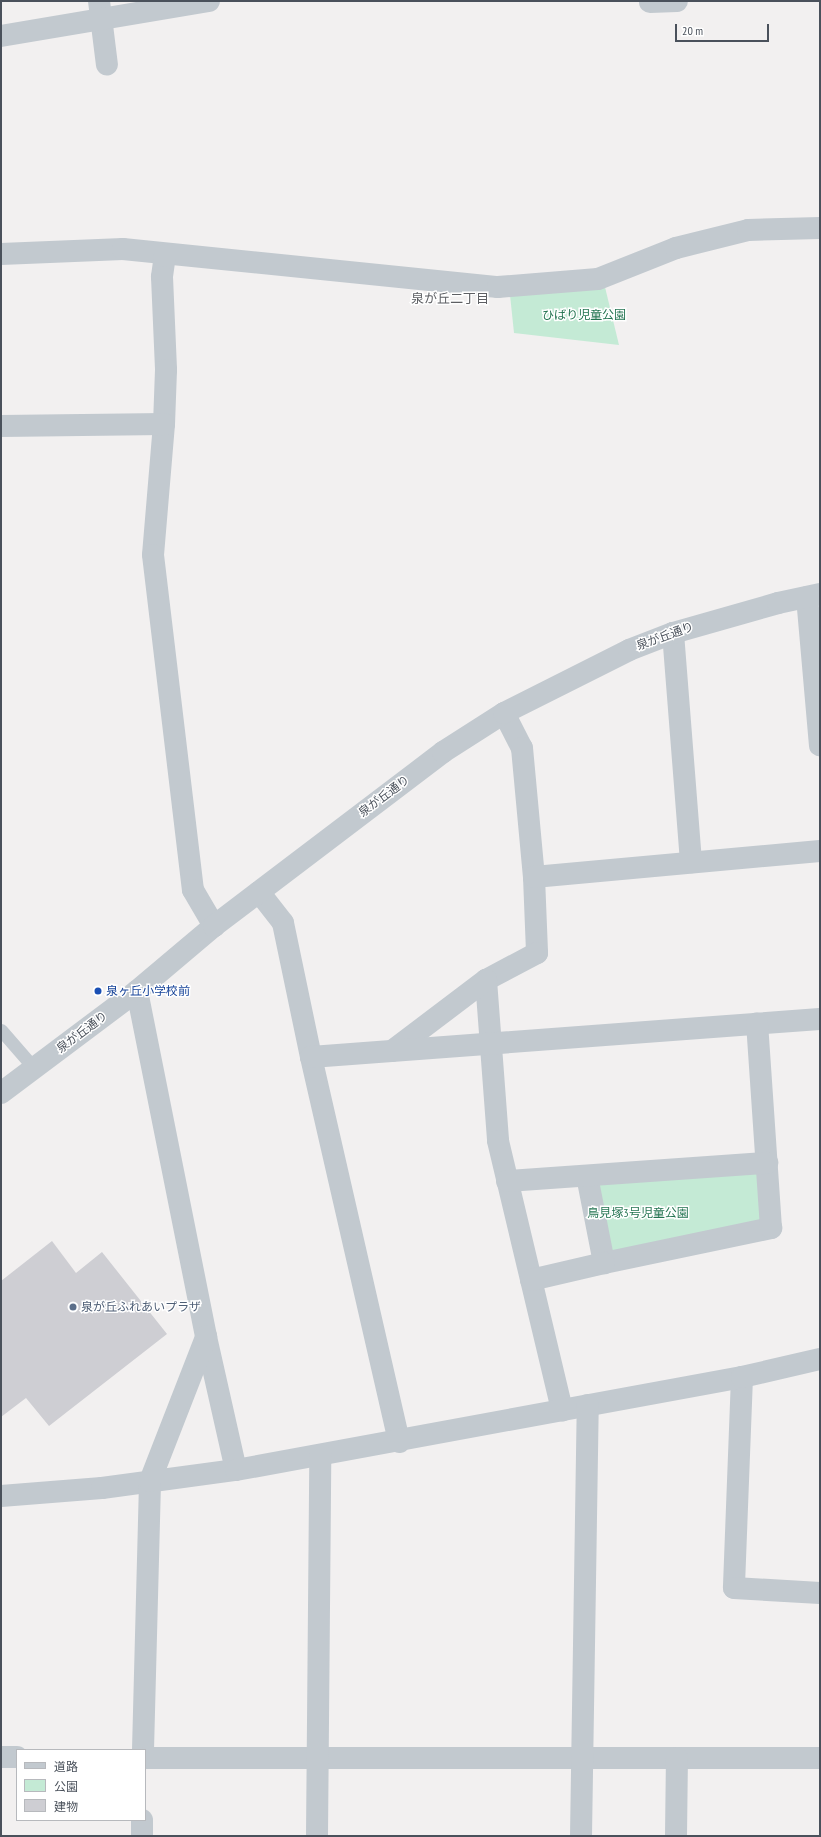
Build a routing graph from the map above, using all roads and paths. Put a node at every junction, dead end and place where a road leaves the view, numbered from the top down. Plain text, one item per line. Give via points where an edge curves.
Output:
1 (209, 1) edge
2 (677, 1) edge
3 (650, 2) edge
4 (101, 11) edge
5 (1, 36) edge
6 (107, 65) dead end
7 (820, 228) edge
8 (1, 254) edge
9 (165, 255) junction
10 (164, 424) junction
11 (1, 426) edge
12 (814, 596) edge
13 (673, 633) junction
14 (504, 713) junction
15 (820, 745) edge
16 (820, 851) edge
17 (691, 862) junction
18 (534, 877) junction
19 (259, 892) junction
20 (214, 926) junction
21 (486, 980) junction
22 (137, 991) junction
23 (820, 1019) edge
24 (757, 1023) junction
25 (1, 1030) edge
26 (490, 1043) junction
27 (392, 1051) junction
28 (311, 1057) junction
29 (34, 1068) junction
30 (1, 1093) edge
31 (767, 1163) junction
32 (587, 1176) junction
33 (507, 1181) junction
34 (604, 1263) junction
35 (531, 1280) junction
36 (206, 1337) junction
37 (820, 1358) edge
38 (742, 1377) junction
39 (588, 1405) junction
40 (562, 1410) junction
41 (399, 1442) junction
42 (320, 1456) junction
43 (236, 1470) junction
44 (150, 1481) junction
45 (1, 1496) edge
46 (820, 1593) edge
47 (143, 1749) edge
48 (1, 1757) edge
49 (16, 1757) edge
50 (146, 1758) edge
51 (317, 1758) junction
52 (582, 1758) junction
53 (677, 1758) junction
54 (820, 1758) edge
55 (142, 1821) edge
56 (142, 1836) edge
57 (317, 1836) edge
58 (581, 1836) edge
59 (676, 1836) edge

1 - 4 street
2 - 3 street
4 - 5 street
4 - 6 street
7 - 9 street via 748,230 676,248 598,279 498,287
8 - 9 street via 123,250
9 - 10 street via 162,277 166,370
10 - 11 street
10 - 20 street via 153,555 193,890
12 - 13 street, 泉が丘通り via 697,624
12 - 15 street
13 - 14 street, 泉が丘通り via 629,650
13 - 17 street
14 - 18 street via 522,748
14 - 19 street, 泉が丘通り via 443,752
16 - 17 street
17 - 18 street
18 - 21 street via 537,953
19 - 20 street, 泉が丘通り
19 - 28 street via 283,923
20 - 22 street, 泉が丘通り
21 - 26 street
21 - 27 street
22 - 29 street, 泉が丘通り
22 - 36 street
23 - 24 street
24 - 26 street
24 - 31 street
25 - 29 lane
26 - 27 street
26 - 33 street via 498,1142
27 - 28 street
28 - 41 street
29 - 30 street, 泉が丘通り
31 - 32 street
31 - 34 street via 771,1228
32 - 33 street
32 - 34 street
33 - 35 street
34 - 35 street
35 - 40 street
36 - 43 street
36 - 44 street
37 - 38 street
38 - 39 street
38 - 46 street via 734,1588
39 - 40 street
39 - 52 street
40 - 41 street
41 - 42 street
42 - 43 street
42 - 51 street
43 - 44 street
44 - 45 street via 102,1488
44 - 47 street
48 - 49 street
50 - 51 street
51 - 52 street
51 - 57 street
52 - 53 street
52 - 58 street
53 - 54 street
53 - 59 street
55 - 56 street

